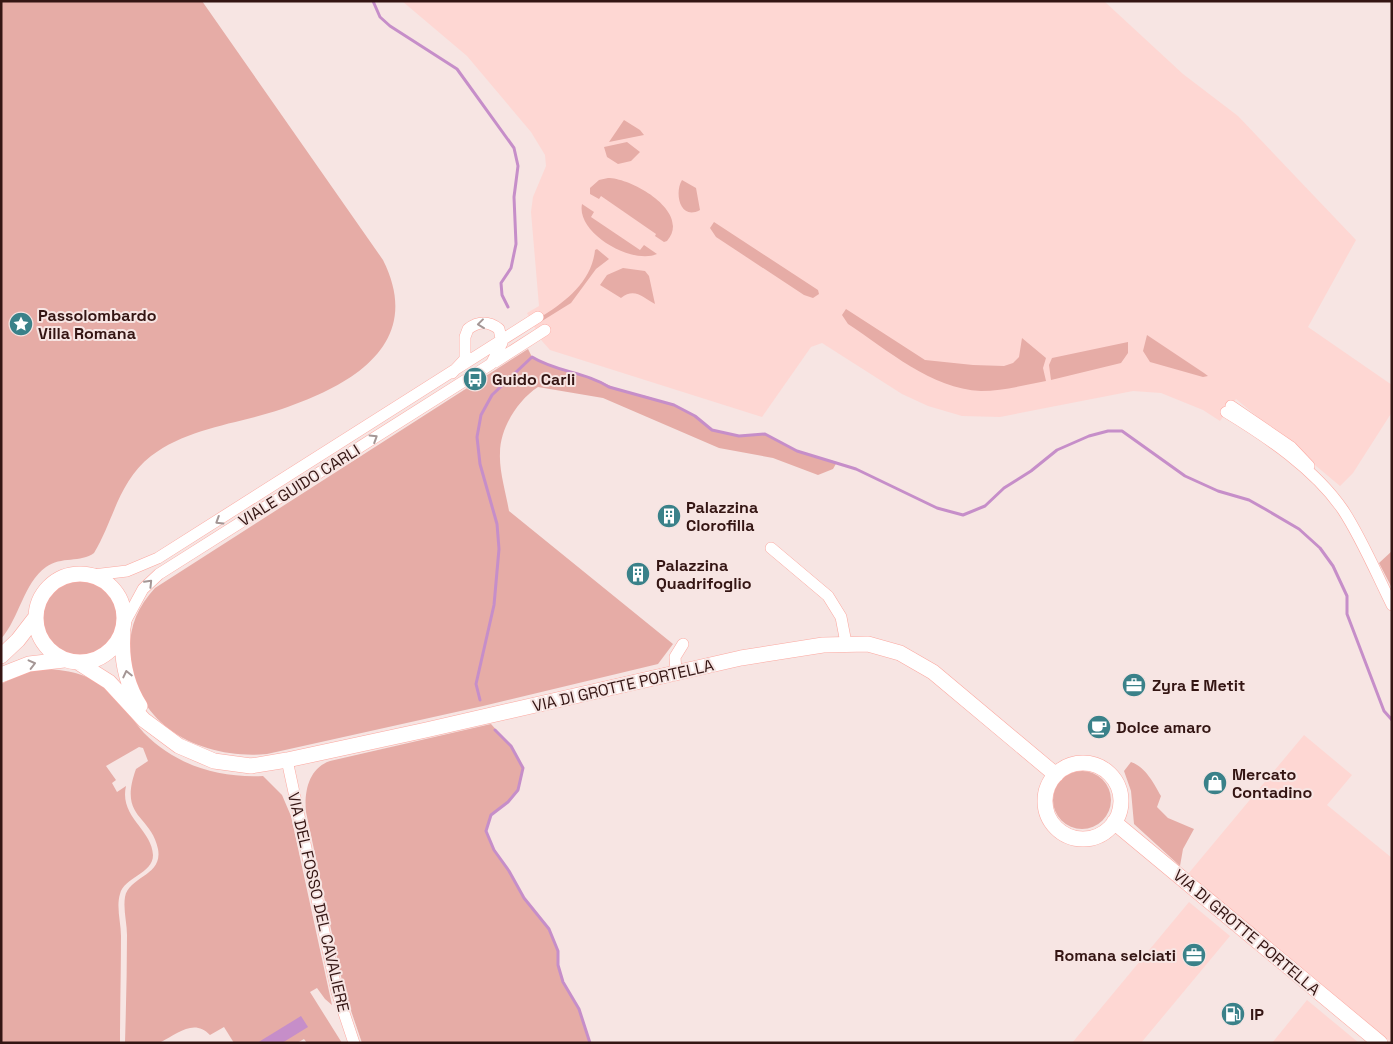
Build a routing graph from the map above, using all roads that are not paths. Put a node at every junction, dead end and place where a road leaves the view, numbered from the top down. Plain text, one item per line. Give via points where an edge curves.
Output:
1 (538, 317) dead end
2 (546, 330) dead end
3 (503, 341) junction
4 (491, 364) junction
5 (452, 373) junction
6 (1229, 409) dead end
7 (771, 548) dead end
8 (93, 575) junction
9 (1392, 605) edge
10 (35, 618) junction
11 (124, 624) junction
12 (846, 643) junction
13 (682, 644) dead end
14 (1, 656) edge
15 (64, 660) junction
16 (79, 663) junction
17 (676, 672) junction
18 (1, 676) edge
19 (159, 731) junction
20 (287, 760) junction
21 (1056, 775) junction
22 (1114, 822) junction
23 (354, 1043) edge
24 (1380, 1043) edge

1 - 3 street, VIALE GUIDO CARLI
2 - 4 street, VIALE GUIDO CARLI
3 - 4 street, VIALE GUIDO CARLI
3 - 5 street, VIALE GUIDO CARLI
3 -> 5 street, VIALE GUIDO CARLI via 495,326 481,322 474,325 466,334 465,359
11 -> 4 street, VIALE GUIDO CARLI via 144,589 163,571
5 -> 8 street, VIALE GUIDO CARLI via 158,558 126,571
6 - 9 street via 1299,454 1346,514
7 - 12 street via 828,596 841,617
8 - 10 main road via 79,573 53,582 43,592
8 - 11 main road via 104,581 120,600
10 - 14 main road
10 - 15 main road via 43,644
11 - 16 main road via 114,648 98,659
19 -> 11 main road, VIA DI GROTTE PORTELLA via 137,702 128,680 122,643
12 - 17 main road, VIA DI GROTTE PORTELLA via 776,651
12 - 21 main road, VIA DI GROTTE PORTELLA via 882,647 914,659
13 - 17 street via 675,657
15 - 16 main road
18 -> 15 main road via 29,664
16 - 19 main road, VIA DI GROTTE PORTELLA via 114,686 144,720
17 - 20 main road, VIA DI GROTTE PORTELLA
19 - 20 main road, VIA DI GROTTE PORTELLA via 188,752 214,761 251,766
20 - 23 street, VIA DEL FOSSO DEL CAVALIERE via 337,992
21 - 22 main road via 1064,768 1082,764 1094,765 1108,773 1116,782 1121,798
21 - 22 main road via 1047,789 1046,805 1050,819 1061,832 1076,838 1092,838
22 - 24 main road, VIA DI GROTTE PORTELLA

